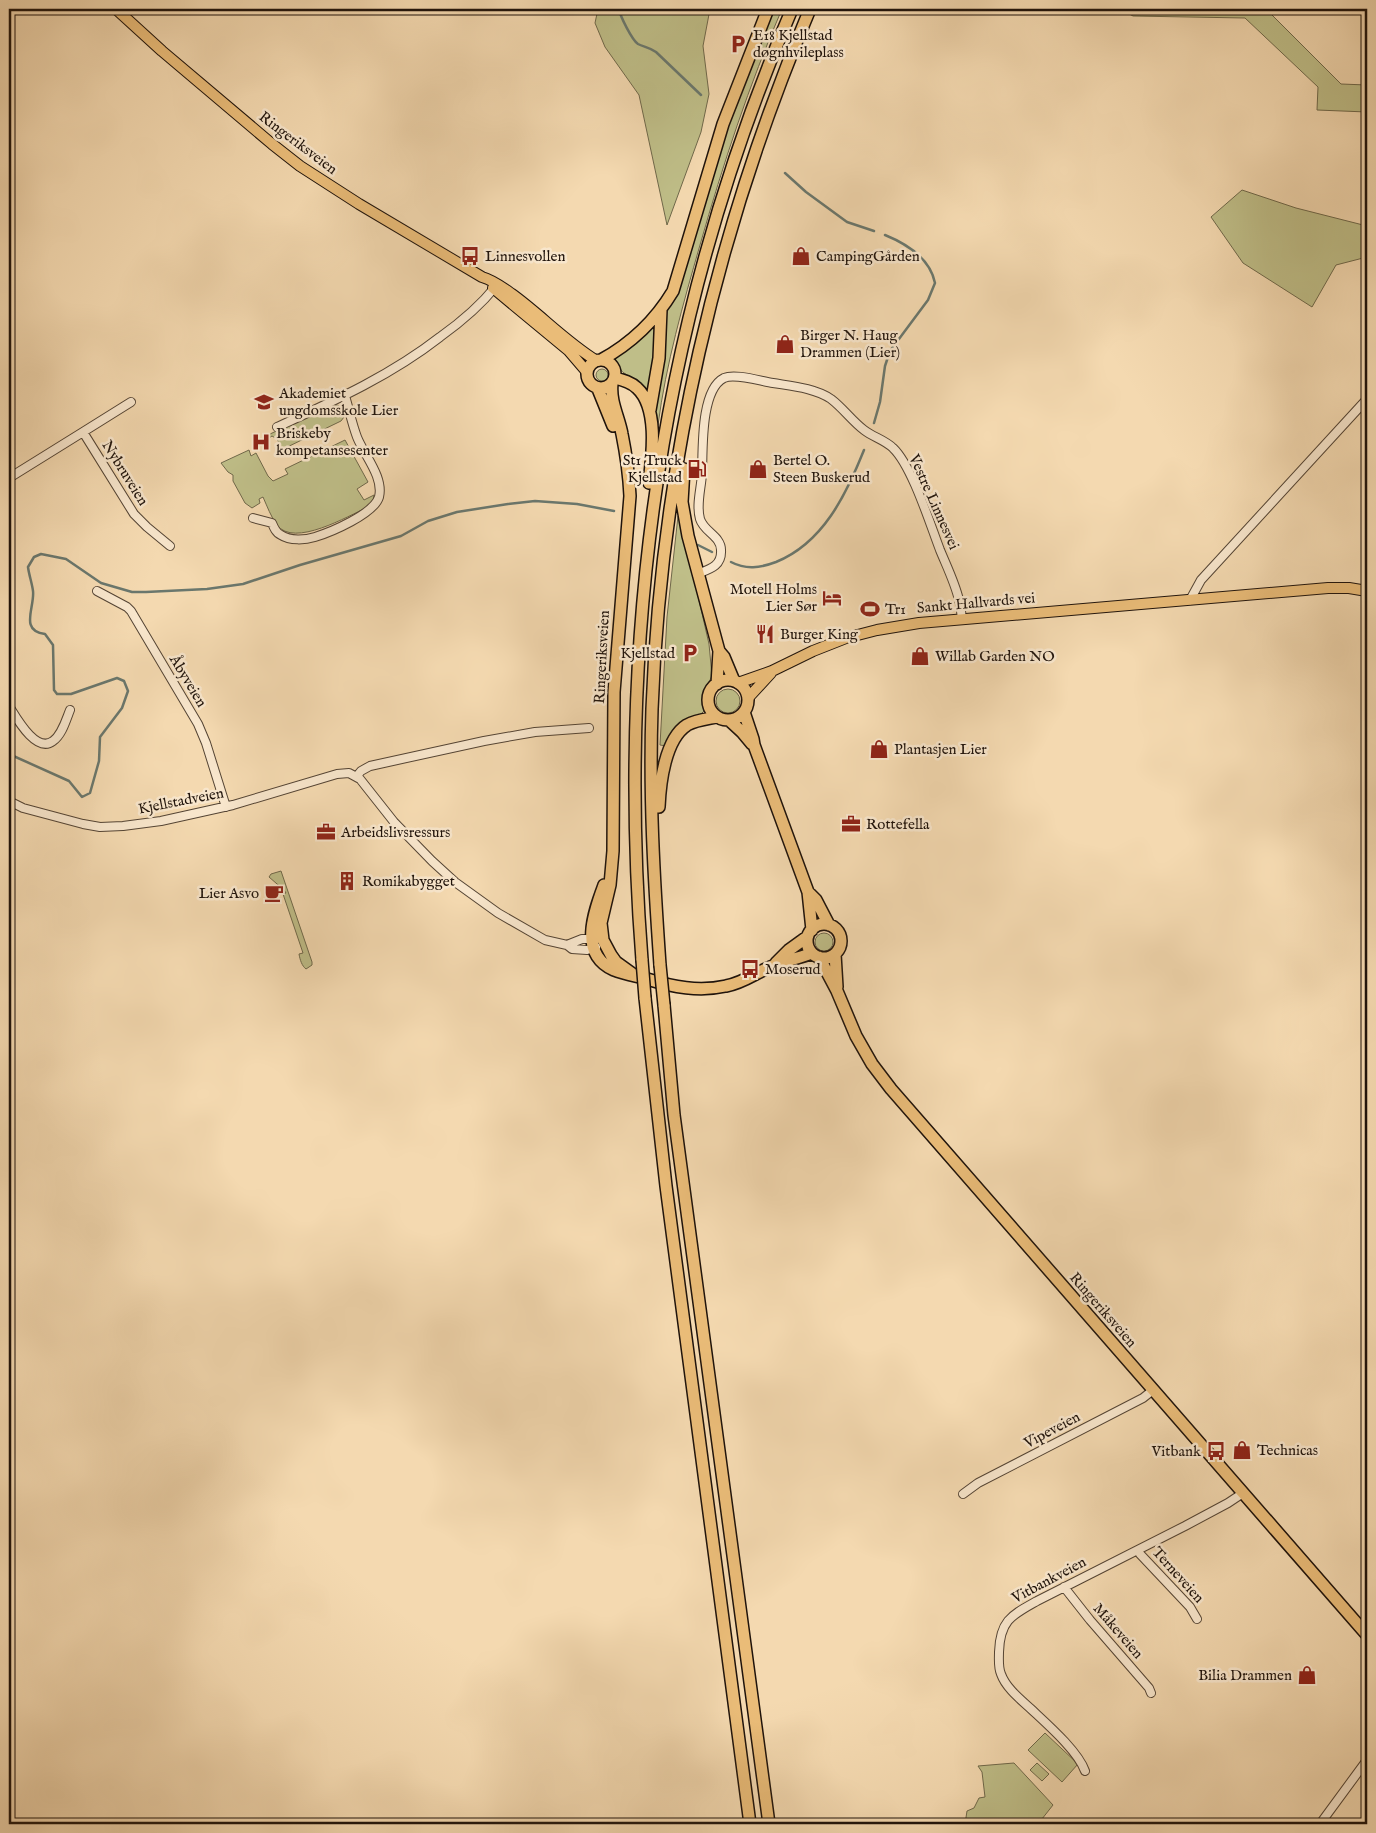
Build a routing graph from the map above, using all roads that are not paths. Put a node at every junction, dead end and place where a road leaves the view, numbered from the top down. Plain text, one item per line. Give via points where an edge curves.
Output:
1 (116, 9) edge
2 (768, 9) edge
3 (792, 9) edge
4 (810, 9) edge
5 (495, 286) junction
6 (661, 310) junction
7 (599, 360) junction
8 (587, 372) junction
9 (614, 381) junction
10 (598, 388) junction
11 (345, 396) junction
12 (1367, 399) edge
13 (131, 402) dead end
14 (650, 413) junction
15 (686, 413) junction
16 (277, 427) dead end
17 (83, 432) junction
18 (623, 445) junction
19 (9, 478) edge
20 (253, 518) dead end
21 (649, 537) junction
22 (170, 546) dead end
23 (698, 574) junction
24 (97, 591) dead end
25 (1367, 591) edge
26 (1190, 600) junction
27 (962, 619) junction
28 (719, 651) junction
29 (772, 671) junction
30 (736, 682) junction
31 (717, 684) junction
32 (748, 698) junction
33 (9, 706) edge
34 (70, 710) dead end
35 (744, 712) junction
36 (717, 717) junction
37 (729, 720) junction
38 (589, 728) dead end
39 (754, 745) junction
40 (357, 776) junction
41 (9, 801) edge
42 (226, 806) junction
43 (653, 855) junction
44 (610, 872) junction
45 (808, 892) junction
46 (829, 925) junction
47 (810, 933) junction
48 (604, 940) junction
49 (593, 943) junction
50 (567, 944) junction
51 (835, 954) junction
52 (815, 955) junction
53 (775, 964) junction
54 (634, 975) junction
55 (837, 991) junction
56 (1153, 1390) junction
57 (1243, 1493) junction
58 (963, 1494) dead end
59 (1138, 1550) junction
60 (1064, 1587) junction
61 (1197, 1619) dead end
62 (1367, 1635) edge
63 (1151, 1693) dead end
64 (1367, 1760) edge
65 (1085, 1771) dead end
66 (750, 1824) edge
67 (769, 1824) edge
68 (1320, 1824) edge

1 - 5 main road, Ringeriksveien via 300,166
2 - 6 highway via 723,124 673,290
3 - 21 highway via 743,132 706,252 673,390
4 - 15 highway via 742,190 713,293
5 - 7 main road, Ringeriksveien via 530,308 574,346
5 - 8 main road, Ringeriksveien via 579,361
5 - 11 street via 462,321 420,352
6 - 7 highway via 639,334
6 - 14 highway via 659,358
7 - 8 highway via 590,365
7 - 9 highway via 611,364 615,370
8 - 10 highway via 590,384
9 - 10 highway via 603,389
9 - 14 highway via 629,382 639,390
9 - 18 highway, Ringeriksveien via 612,396
10 - 18 highway, Ringeriksveien
11 - 16 street
11 - 20 street via 356,436 378,480 378,498 374,507 366,514 322,534 300,539 281,535 272,523
12 - 26 street via 1201,580
13 - 17 street, Nybruveien
14 - 21 highway via 652,444 645,509
15 - 23 highway via 689,434 682,502
15 - 43 highway via 664,556 654,662
17 - 19 street, Nybruveien
17 - 22 street, Nybruveien via 134,514
18 - 44 highway, Ringeriksveien via 629,509 616,660
21 - 66 highway, bridge via 634,720 635,837 642,960 661,1141
23 - 27 street, Vestre Linnesvei via 713,568 722,550 720,543 701,522 699,502 708,407 719,381 738,377 824,395 863,430 893,448 912,480 960,600
23 - 28 highway
24 - 42 street, Åbyveien via 131,612 198,724
25 - 26 main road, Sankt Hallvards vei via 1328,588
26 - 27 main road, Sankt Hallvards vei
27 - 29 main road, Sankt Hallvards vei via 919,623 857,635 812,651
28 - 30 highway
28 - 31 highway
29 - 30 main road, Sankt Hallvards vei
29 - 32 main road, Sankt Hallvards vei
30 - 31 highway via 725,680
30 - 32 highway via 746,691
31 - 36 highway via 711,690 708,703
32 - 35 highway
33 - 34 street via 27,733 43,743 54,740
35 - 37 highway
35 - 39 highway
36 - 37 highway
36 - 43 highway via 687,725 672,742 663,772 658,805 659,838
37 - 39 highway
38 - 40 street via 535,732 458,746 370,766
39 - 45 highway
40 - 42 street, Kjellstadveien via 337,774
40 - 50 street via 412,841 455,882 498,913 540,937
41 - 42 street, Kjellstadveien via 45,814 103,827 139,824
43 - 67 highway, bridge via 674,1115
44 - 48 highway, Ringeriksveien via 601,923
44 - 49 highway, Ringeriksveien via 592,918
45 - 46 highway
45 - 47 highway
46 - 47 highway via 820,925
46 - 51 highway via 838,931 841,938
47 - 52 highway via 808,946
47 - 53 highway, Ringeriksveien
48 - 49 street
48 - 54 highway, Ringeriksveien via 616,962
49 - 50 street
49 - 50 street via 582,950 572,949
49 - 54 highway, Ringeriksveien via 601,962
51 - 52 highway via 827,958
51 - 55 highway, Ringeriksveien
52 - 53 highway, Ringeriksveien
52 - 55 highway, Ringeriksveien
53 - 54 highway, Ringeriksveien via 743,981 711,989 677,987
55 - 56 highway, Ringeriksveien via 856,1036 890,1089
56 - 57 highway, Ringeriksveien
56 - 58 street, Vipeveien
57 - 59 street, Vitbankveien
57 - 62 highway, Ringeriksveien
59 - 60 street, Vitbankveien
59 - 61 street, Terneveien
60 - 63 street, Måkeveien
60 - 65 street, Vitbankveien via 1010,1617 1000,1634 999,1668 1008,1687 1081,1759
64 - 68 street

